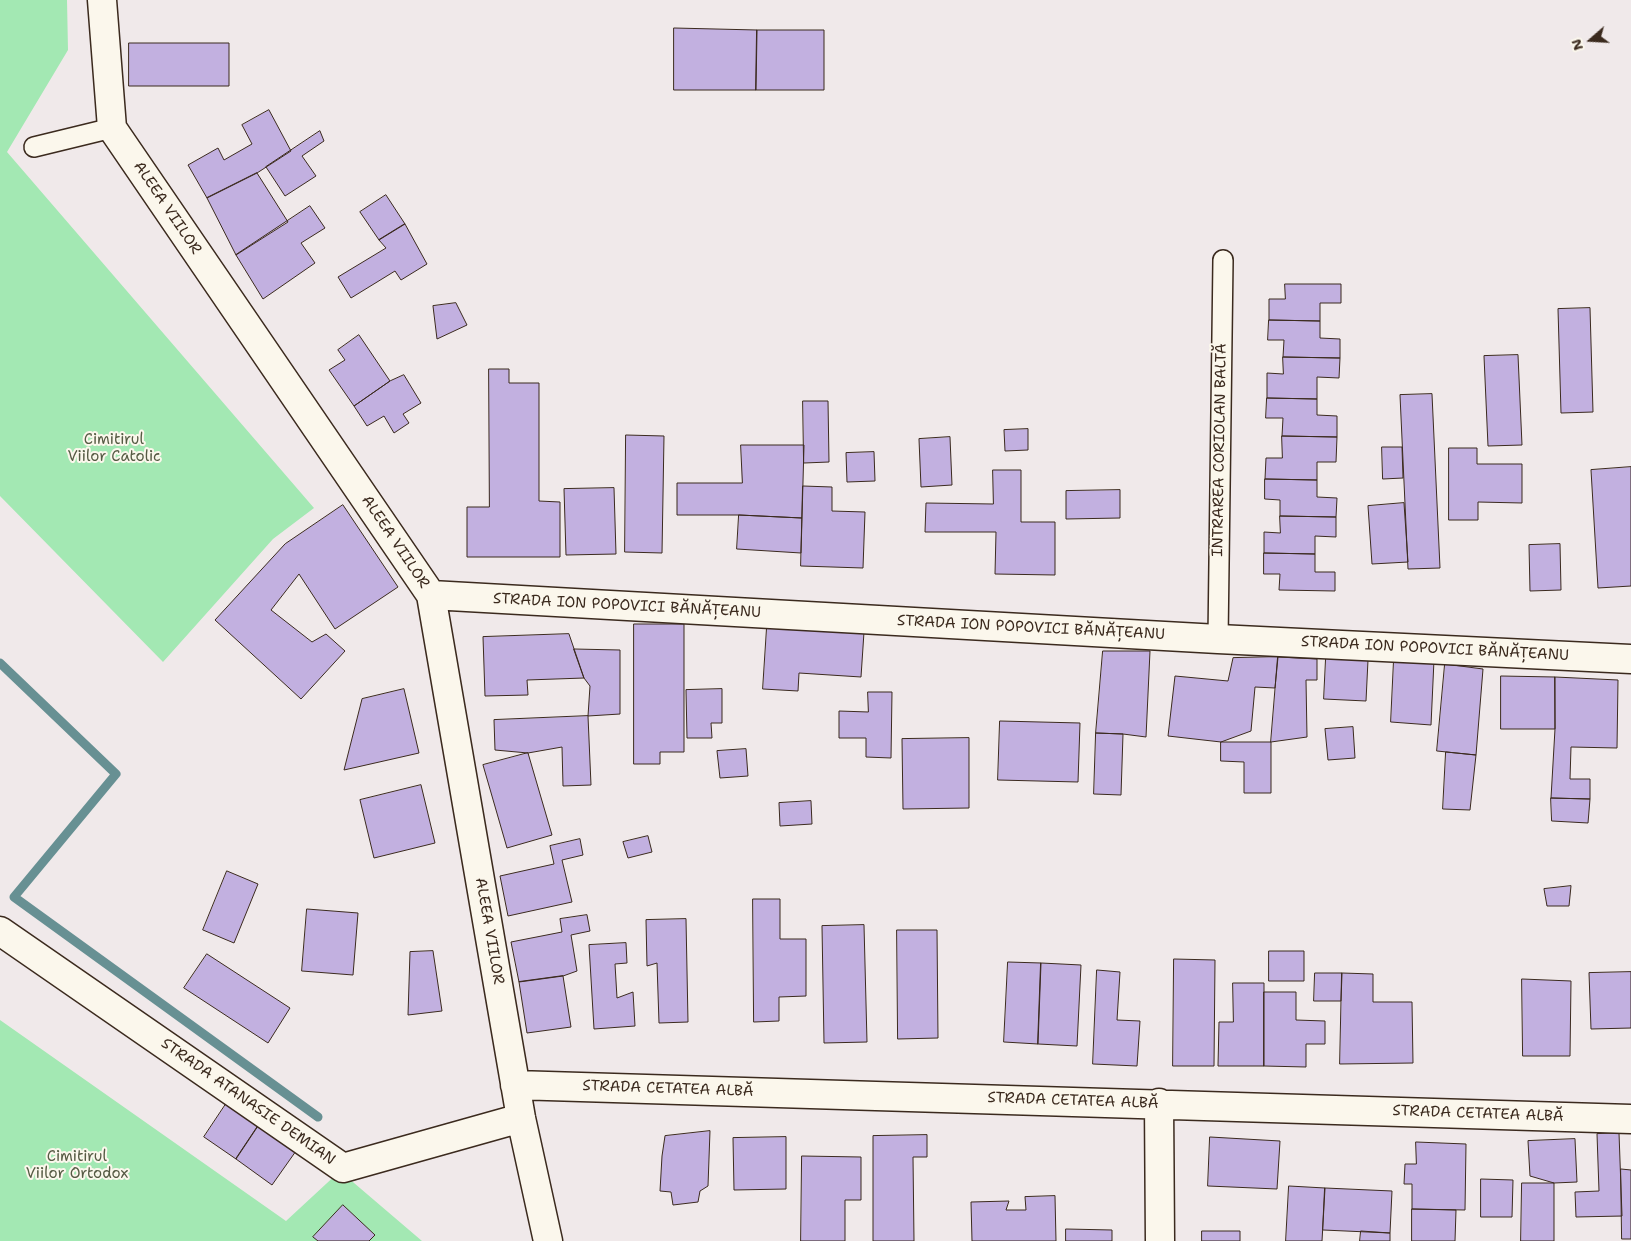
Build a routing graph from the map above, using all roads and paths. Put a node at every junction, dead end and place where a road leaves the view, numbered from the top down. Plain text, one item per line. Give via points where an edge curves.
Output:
1 (102, 0) edge
2 (112, 128) junction
3 (34, 147) dead end
4 (1223, 260) dead end
5 (431, 595) junction
6 (1218, 639) junction
7 (1631, 659) edge
8 (0, 931) edge
9 (515, 1085) junction
10 (1159, 1104) junction
11 (521, 1118) junction
12 (1631, 1119) edge
13 (548, 1241) edge
14 (1160, 1241) edge

1 - 2 street, ALEEA VIILOR
2 - 3 lane
2 - 5 street, ALEEA VIILOR
4 - 6 lane, INTRAREA CORIOLAN BALTĂ
5 - 6 street, STRADA ION POPOVICI BĂNĂȚEANU
5 - 9 street, ALEEA VIILOR
6 - 7 street, STRADA ION POPOVICI BĂNĂȚEANU
8 - 11 street, STRADA ATANASIE DEMIAN via 343,1168
9 - 10 street, STRADA CETATEA ALBĂ
9 - 11 street, ALEEA VIILOR
10 - 12 street, STRADA CETATEA ALBĂ
10 - 14 street
11 - 13 street, ALEEA VIILOR

